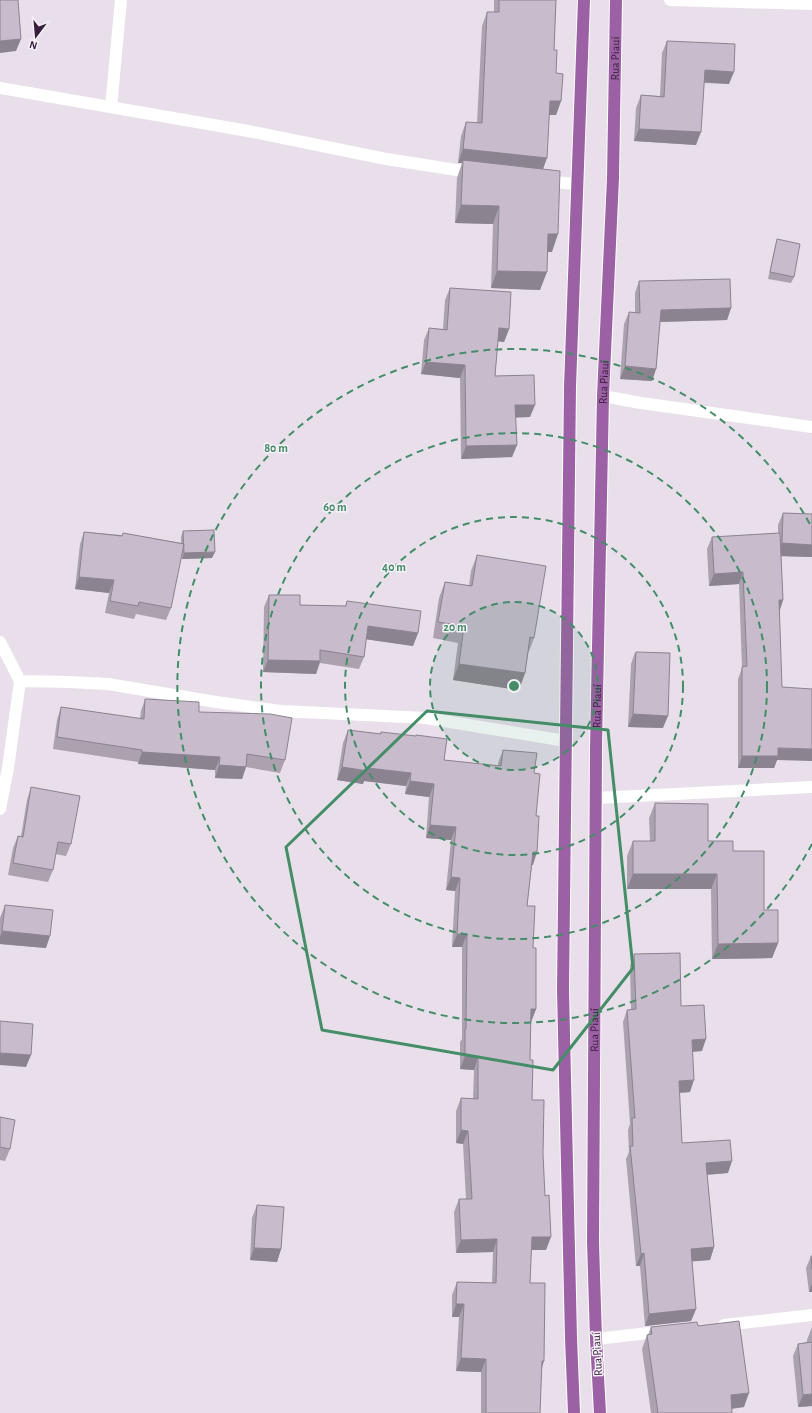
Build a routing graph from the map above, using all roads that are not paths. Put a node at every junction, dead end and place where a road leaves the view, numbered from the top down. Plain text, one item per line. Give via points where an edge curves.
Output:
1 (121, 0) edge
2 (584, 0) edge
3 (616, 0) edge
4 (670, 0) edge
5 (812, 4) edge
6 (0, 88) edge
7 (111, 107) junction
8 (484, 174) edge
9 (530, 179) edge
10 (576, 184) junction
11 (603, 396) junction
12 (812, 427) edge
13 (0, 642) edge
14 (20, 681) junction
15 (566, 741) junction
16 (812, 787) edge
17 (596, 798) junction
18 (0, 809) edge
19 (812, 1315) edge
20 (713, 1326) edge
21 (675, 1330) edge
22 (596, 1339) junction
23 (574, 1413) edge
24 (600, 1413) edge

1 - 7 street
2 - 10 main road, Rua Piauí
3 - 11 main road, Rua Piauí
4 - 5 street
6 - 7 street
7 - 8 street via 393,160
9 - 10 street
10 - 15 main road, Rua Piauí via 570,386
11 - 12 street
11 - 17 main road, Rua Piauí
13 - 14 street
14 - 15 street via 108,684 281,711 426,718
14 - 18 street
15 - 23 main road, Rua Piauí via 563,990
16 - 17 street
17 - 22 main road, Rua Piauí via 593,1234
19 - 20 street
21 - 22 street
22 - 24 main road, Rua Piauí

